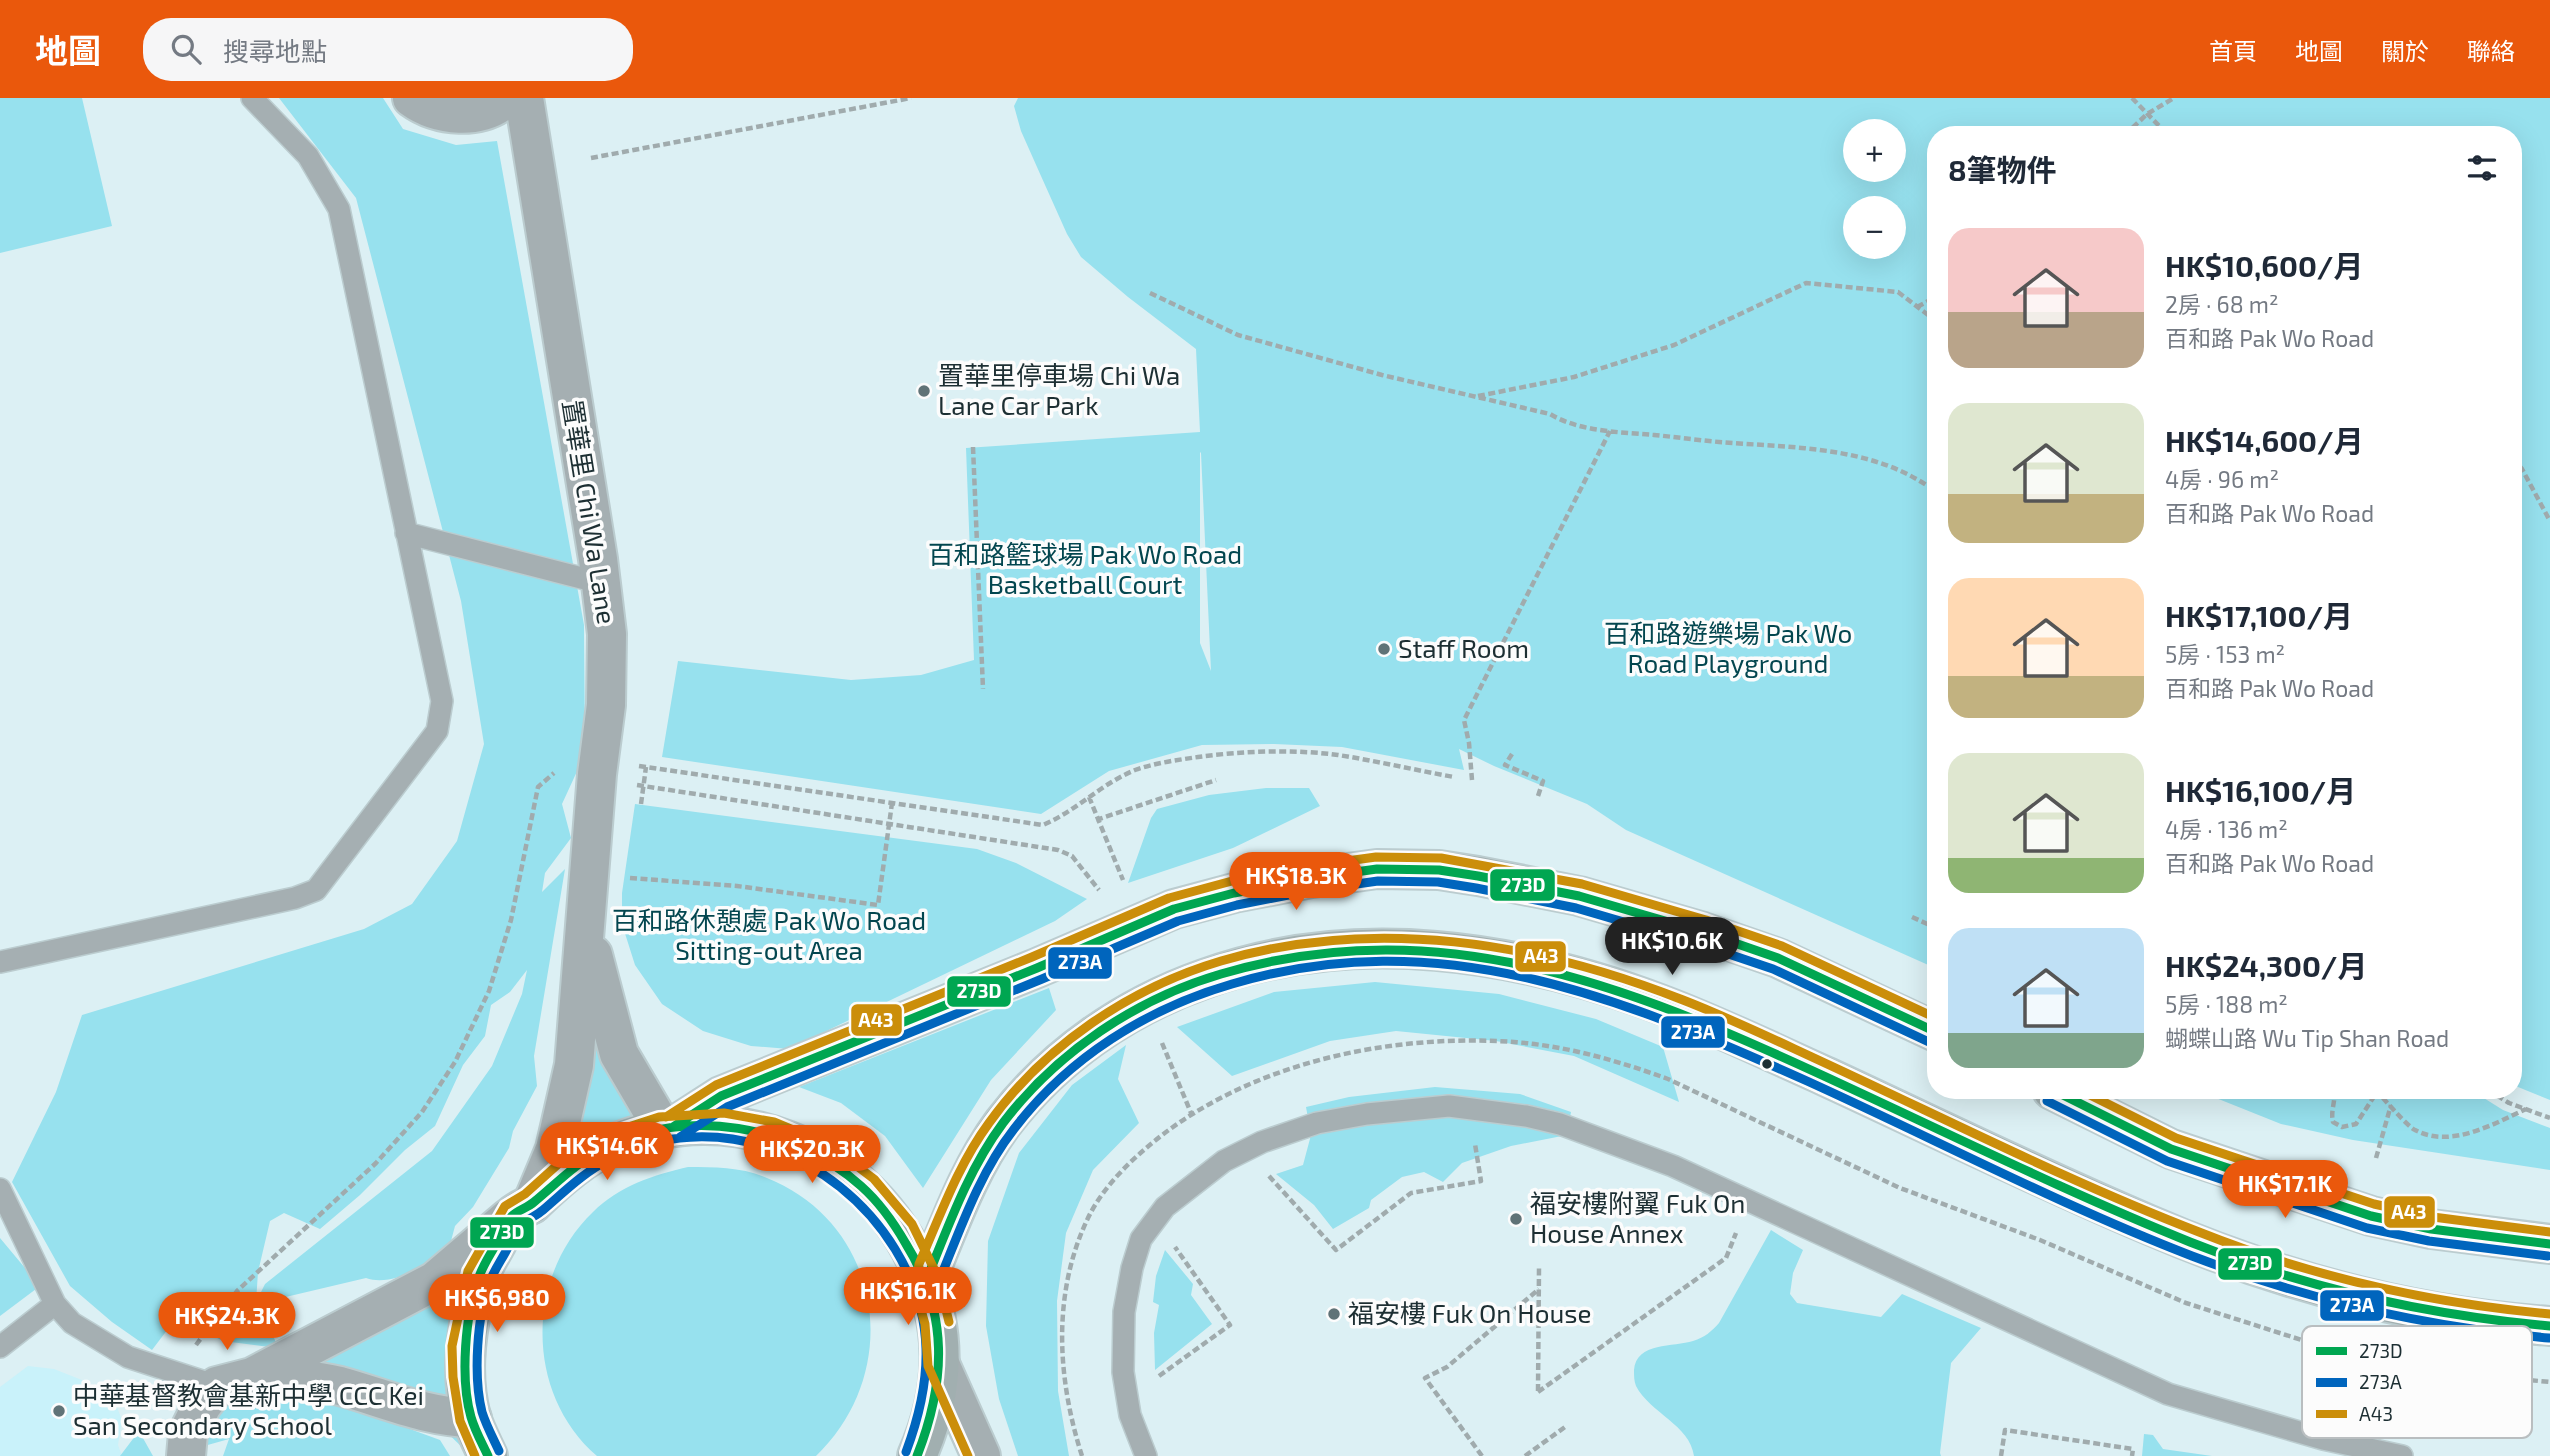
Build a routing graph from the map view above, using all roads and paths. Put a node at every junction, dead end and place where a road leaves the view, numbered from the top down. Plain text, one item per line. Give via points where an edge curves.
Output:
1 (251, 98) edge
2 (412, 98) edge
3 (506, 98) edge
4 (524, 98) edge
5 (911, 98) edge
6 (2132, 98) edge
7 (2174, 98) edge
8 (2147, 114) junction
9 (2134, 126) edge
10 (2159, 126) edge
11 (591, 158) dead end
12 (1150, 293) dead end
13 (1927, 302) edge
14 (1917, 307) junction
15 (1927, 314) edge
16 (1474, 397) junction
17 (1610, 431) junction
18 (973, 447) dead end
19 (2522, 469) edge
20 (1927, 485) edge
21 (2550, 521) edge
22 (406, 533) junction
23 (601, 583) junction
24 (983, 689) dead end
25 (1511, 754) dead end
26 (597, 774) junction
27 (1454, 777) dead end
28 (1216, 780) dead end
29 (1472, 780) dead end
30 (643, 786) junction
31 (1088, 797) junction
32 (1537, 799) dead end
33 (892, 803) junction
34 (639, 813) dead end
35 (1096, 820) junction
36 (889, 825) junction
37 (632, 865) dead end
38 (1122, 880) dead end
39 (1099, 890) dead end
40 (1912, 917) dead end
41 (1927, 924) edge
42 (586, 929) junction
43 (0, 962) edge
44 (1927, 1028) edge
45 (1162, 1041) dead end
46 (2070, 1099) edge
47 (2334, 1099) edge
48 (2372, 1099) edge
49 (2386, 1099) edge
50 (2506, 1099) edge
51 (2391, 1104) junction
52 (2526, 1109) junction
53 (1191, 1113) dead end
54 (2550, 1118) edge
55 (668, 1128) junction
56 (2376, 1158) dead end
57 (1265, 1173) dead end
58 (1481, 1181) dead end
59 (0, 1189) edge
60 (1750, 1200) junction
61 (522, 1209) junction
62 (1170, 1240) dead end
63 (2550, 1244) edge
64 (1539, 1268) dead end
65 (926, 1281) junction
66 (1539, 1290) junction
67 (55, 1304) junction
68 (2550, 1326) edge
69 (0, 1346) edge
70 (940, 1364) junction
71 (174, 1373) junction
72 (1153, 1380) dead end
73 (234, 1381) junction
74 (472, 1418) junction
75 (1565, 1427) dead end
76 (2302, 1433) edge
77 (2320, 1438) edge
78 (186, 1456) edge
79 (488, 1456) edge
80 (917, 1456) edge
81 (981, 1456) edge
82 (1146, 1456) edge
83 (1482, 1456) edge
84 (1525, 1456) edge
85 (2001, 1456) edge
86 (2132, 1456) edge
87 (2402, 1456) edge

1 - 22 lane via 308,156 339,209
2 - 3 street via 449,114 476,113
4 - 23 street, 置華里 Chi Wa Lane
5 - 11 path
6 - 8 path
7 - 8 path
8 - 9 path
8 - 10 path
12 - 16 path via 1238,335
13 - 14 path
14 - 15 path
14 - 16 path via 1898,292 1806,283 1674,345 1574,377
16 - 17 path via 1550,414 1566,424
17 - 20 path via 1804,447 1880,463
17 - 29 path via 1464,720
18 - 24 path
19 - 21 path
22 - 23 lane
22 - 43 lane via 442,701 437,731 316,890
23 - 26 street, 置華里 Chi Wa Lane via 607,634 606,705
25 - 32 path via 1506,765 1543,781
26 - 42 street, 置華里 Chi Wa Lane
26 - 71 path via 557,770 538,787 511,920 489,991 455,1062 422,1112 376,1163 237,1291
27 - 31 path via 1335,755 1218,755 1137,770
28 - 35 path
30 - 33 path via 646,767
30 - 34 path
30 - 36 path
31 - 33 path via 1043,825
31 - 35 path
33 - 36 path
35 - 38 path
36 - 37 path via 878,905 737,886 629,878
36 - 39 path via 1058,850 1072,856
40 - 41 path
42 - 55 street, 置華里 Chi Wa Lane via 619,1054
42 - 61 street, 置華里 Chi Wa Lane via 574,1065 555,1149
44 - 55 main road via 1778,958 1579,896 1439,870 1377,869 1260,888 1174,909 721,1096
45 - 53 path
46 - 63 main road via 2171,1149 2371,1216 2431,1229
47 - 48 path via 2330,1112 2333,1122 2342,1127 2356,1124
49 - 51 path
50 - 52 path
51 - 52 path via 2413,1130 2430,1136 2456,1136 2485,1128
51 - 56 path
52 - 54 path
55 - 61 main road via 604,1150 571,1169
55 - 65 main road via 722,1125 746,1129 822,1155 866,1188 902,1231
57 - 58 path via 1336,1250 1412,1193
59 - 67 lane
60 - 66 path via 1726,1258 1538,1392
60 - 76 lane via 2168,1394
60 - 82 lane via 1674,1166 1560,1125 1468,1108 1367,1114 1317,1123 1262,1142 1224,1161 1165,1207 1141,1239 1124,1312 1123,1372 1129,1415
61 - 73 street via 435,1281
61 - 74 main road via 479,1277 464,1347
62 - 72 path via 1230,1325
64 - 66 path
65 - 68 main road via 963,1193 1001,1126 1049,1073 1115,1021 1183,986 1273,958 1352,948 1403,948 1502,959 1556,971 1664,1006 2148,1225 2287,1276 2409,1306
65 - 70 main road via 937,1321
66 - 83 path via 1447,1367 1425,1378
67 - 69 lane
67 - 71 lane via 72,1323 128,1357
70 - 80 main road via 931,1425
70 - 81 street
71 - 73 lane
73 - 74 street via 303,1378 429,1414
73 - 78 street via 202,1405 188,1433
74 - 79 main road
75 - 84 path
77 - 87 lane
85 - 86 path via 2005,1430 2133,1449

